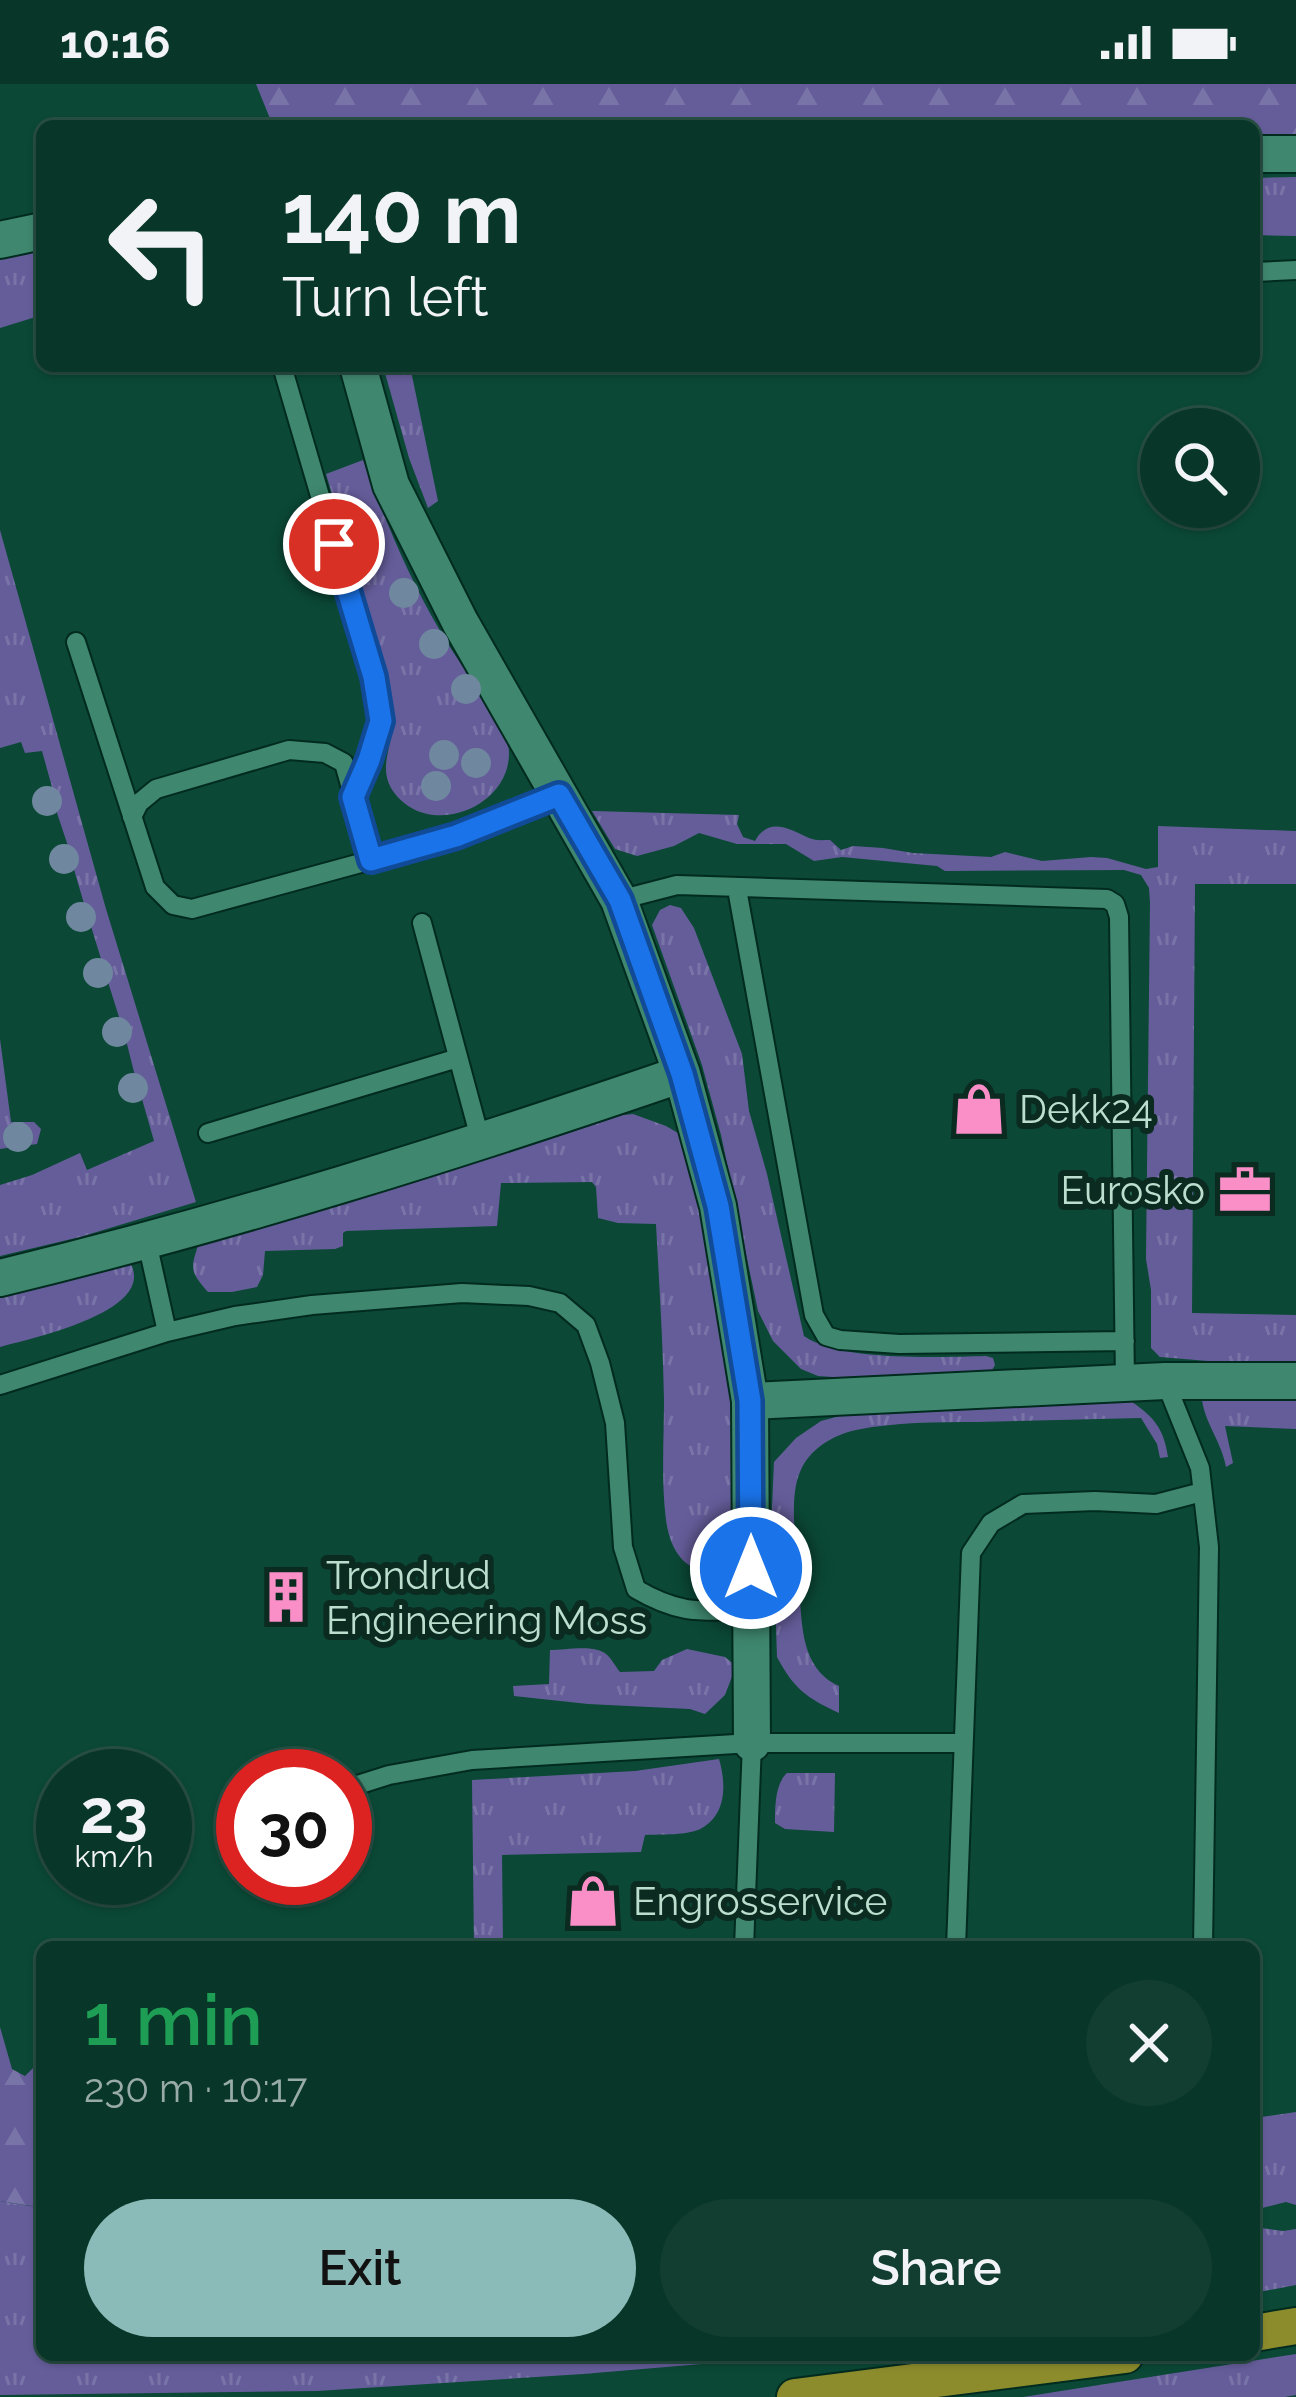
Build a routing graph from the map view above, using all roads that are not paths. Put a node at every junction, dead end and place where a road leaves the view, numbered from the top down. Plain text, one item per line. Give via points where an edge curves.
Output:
1 (1260, 154) edge
2 (1296, 154) edge
3 (36, 232) edge
4 (0, 240) edge
5 (1296, 270) edge
6 (1260, 272) edge
7 (284, 372) edge
8 (360, 372) edge
9 (76, 642) dead end
10 (559, 795) junction
11 (353, 797) junction
12 (132, 817) junction
13 (371, 860) junction
14 (737, 889) junction
15 (620, 900) junction
16 (422, 922) dead end
17 (458, 1058) junction
18 (682, 1074) junction
19 (208, 1133) dead end
20 (482, 1142) junction
21 (147, 1243) junction
22 (0, 1278) edge
23 (167, 1332) junction
24 (1125, 1341) junction
25 (1165, 1381) junction
26 (1296, 1381) edge
27 (1125, 1383) junction
28 (0, 1385) edge
29 (750, 1401) junction
30 (1202, 1492) junction
31 (751, 1610) junction
32 (752, 1743) junction
33 (964, 1743) junction
34 (372, 1780) edge
35 (744, 1941) edge
36 (956, 1941) edge
37 (1203, 1941) edge
38 (1296, 2326) edge
39 (1260, 2332) edge
40 (1078, 2361) edge
41 (795, 2397) edge

1 - 2 street
3 - 4 street
5 - 6 lane
7 - 11 lane via 374,677 381,721
8 - 10 street via 391,485
9 - 12 lane
10 - 13 lane
10 - 15 street
11 - 12 lane via 344,763 289,750 156,789
11 - 13 lane
12 - 13 lane via 155,887 173,905 192,909
14 - 15 lane via 677,886
14 - 24 lane via 814,1315 826,1336 898,1344
14 - 24 lane via 1115,904
15 - 18 street
16 - 17 lane
17 - 19 lane
17 - 20 lane
18 - 20 street
18 - 29 street via 718,1206
20 - 21 street
21 - 22 street
21 - 23 lane
23 - 28 lane
23 - 31 lane via 377,1298 462,1293 560,1303 586,1325 600,1363 615,1424 623,1547 636,1588 688,1611
24 - 27 lane
25 - 26 street
25 - 27 street
25 - 30 lane
27 - 29 street
29 - 31 street
30 - 33 lane via 1156,1504 1022,1504 991,1523 971,1553
30 - 37 lane via 1209,1547
31 - 32 street
32 - 33 lane
32 - 34 lane via 472,1760
32 - 35 lane
33 - 36 lane
38 - 39 highway
40 - 41 highway

